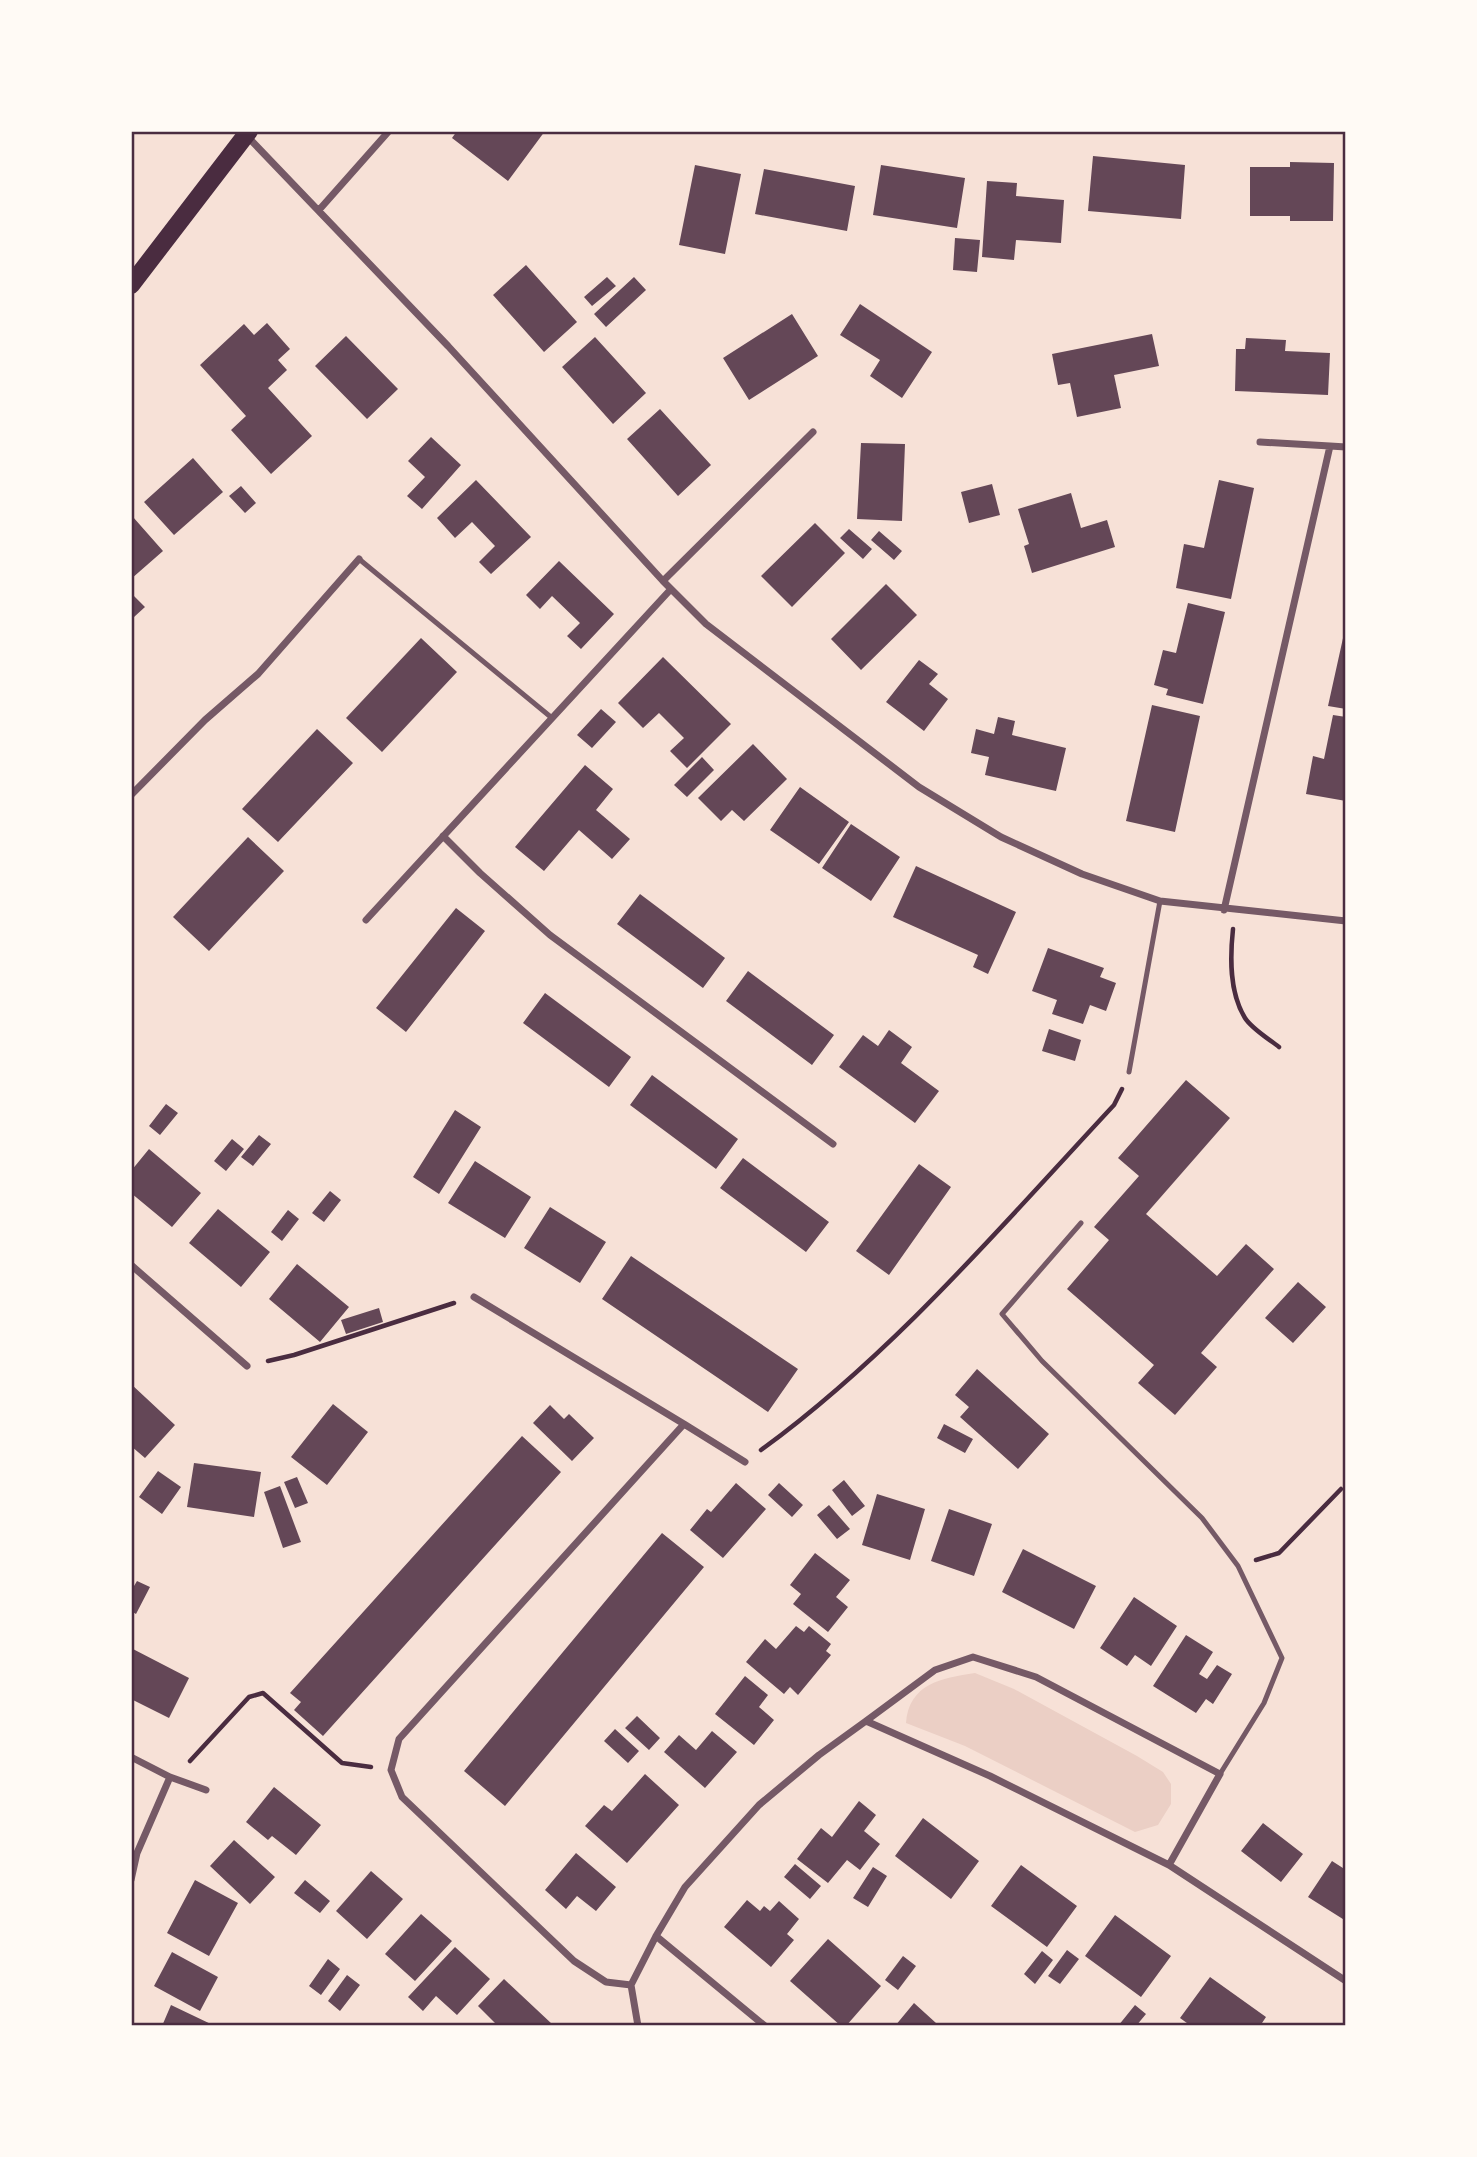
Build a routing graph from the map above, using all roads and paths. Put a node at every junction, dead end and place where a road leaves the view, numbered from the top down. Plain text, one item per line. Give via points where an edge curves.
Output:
1 (389, 131) edge
2 (248, 133) edge
3 (319, 210) junction
4 (131, 285) edge
5 (813, 432) dead end
6 (1260, 442) dead end
7 (1330, 446) junction
8 (1346, 447) edge
9 (359, 559) joint
10 (663, 581) junction
11 (671, 589) junction
12 (552, 718) junction
13 (131, 795) edge
14 (443, 836) junction
15 (1160, 901) junction
16 (1224, 910) junction
17 (1235, 911) junction
18 (366, 920) dead end
19 (1346, 921) edge
20 (1279, 1047) dead end
21 (1129, 1072) joint
22 (833, 1144) dead end
23 (1082, 1223) dead end
24 (131, 1265) edge
25 (474, 1297) joint
26 (247, 1366) joint
27 (684, 1424) junction
28 (745, 1462) joint
29 (1341, 1489) dead end
30 (1238, 1566) junction
31 (866, 1721) junction
32 (131, 1757) edge
33 (391, 1770) junction
34 (1220, 1774) junction
35 (170, 1777) junction
36 (206, 1790) dead end
37 (1169, 1865) junction
38 (131, 1880) edge
39 (656, 1936) junction
40 (1346, 1981) edge
41 (632, 1985) junction
42 (638, 2026) edge
43 (765, 2026) edge

1 - 3 street
2 - 3 street
2 - 4 main road
3 - 10 street
5 - 10 street
6 - 7 street
7 - 8 street
7 - 16 street
9 - 12 lane
9 - 13 street via 258,674
10 - 11 street
11 - 12 street
11 - 15 street via 706,624 919,787 1001,836 1082,874
12 - 14 street
14 - 18 street
14 - 22 street via 550,935
15 - 16 street
15 - 21 lane
16 - 17 street
17 - 19 street
17 - 20 path via 1234,986 1246,1018
21 - 28 path via 1114,1105 953,1277 807,1416
23 - 30 lane via 1002,1314 1042,1361 1202,1518
24 - 26 street
25 - 26 path
25 - 27 street
27 - 28 street
27 - 33 street via 399,1739
29 - 30 path via 1279,1553
30 - 34 lane via 1282,1658 1264,1703
31 - 34 street via 935,1670 973,1657 1036,1677
31 - 37 street via 990,1776
31 - 39 street via 759,1805 685,1887
32 - 35 street
33 - 35 path via 342,1763 263,1693 249,1697 197,1755
33 - 41 street via 402,1797 574,1961 606,1982
34 - 37 street
35 - 36 street
35 - 38 street via 137,1853
37 - 40 street
39 - 41 street
39 - 43 street
41 - 42 street

